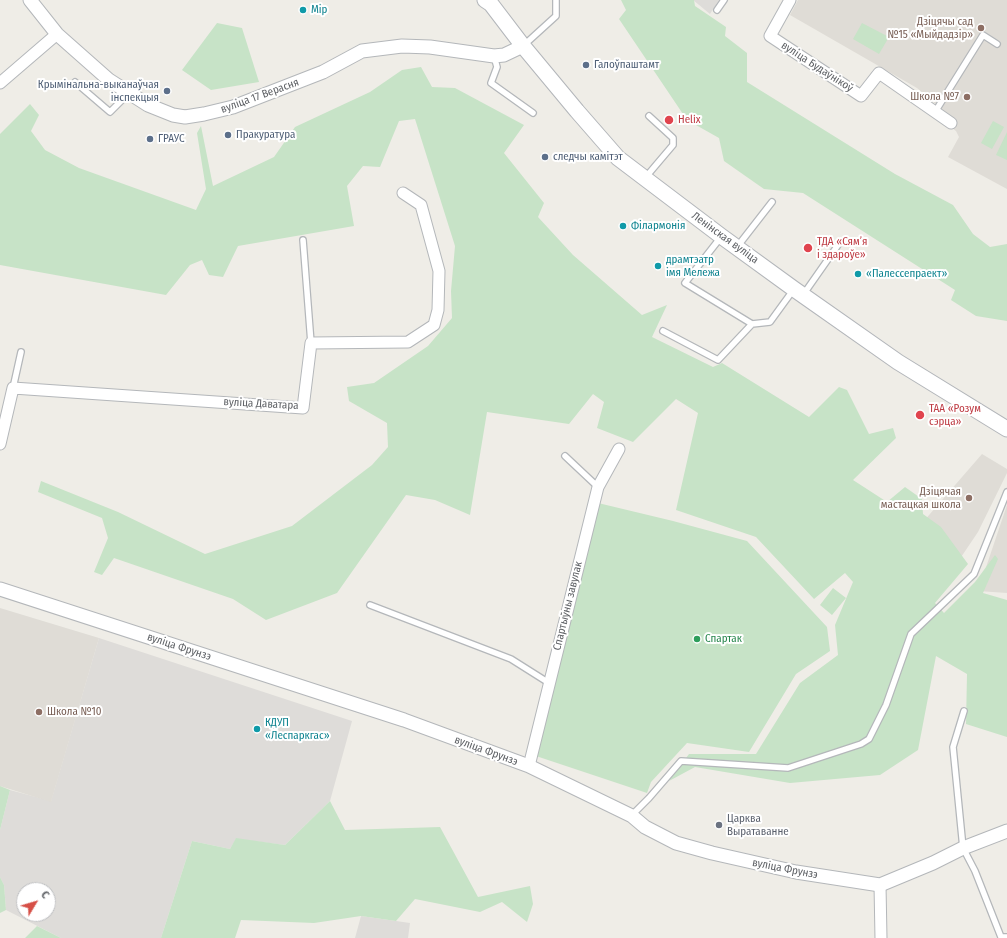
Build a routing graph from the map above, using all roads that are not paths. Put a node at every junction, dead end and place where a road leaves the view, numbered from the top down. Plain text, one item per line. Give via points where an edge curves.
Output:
1 (30, 0) edge
2 (485, 0) edge
3 (556, 0) edge
4 (724, 0) edge
5 (790, 0) edge
6 (717, 10) dead end
7 (57, 34) junction
8 (998, 44) dead end
9 (523, 46) junction
10 (494, 56) junction
11 (0, 82) edge
12 (76, 82) dead end
13 (130, 93) junction
14 (935, 112) junction
15 (533, 113) dead end
16 (649, 116) dead end
17 (951, 123) dead end
18 (644, 178) junction
19 (404, 193) dead end
20 (772, 202) dead end
21 (721, 236) junction
22 (303, 240) dead end
23 (838, 245) dead end
24 (737, 248) junction
25 (799, 292) junction
26 (752, 324) junction
27 (663, 331) dead end
28 (311, 343) junction
29 (21, 352) dead end
30 (13, 388) junction
31 (1007, 429) edge
32 (0, 444) edge
33 (619, 449) dead end
34 (565, 456) dead end
35 (598, 487) junction
36 (1007, 492) edge
37 (0, 589) edge
38 (370, 606) dead end
39 (549, 683) junction
40 (964, 711) dead end
41 (529, 766) junction
42 (632, 816) junction
43 (1007, 831) edge
44 (963, 848) junction
45 (880, 886) junction
46 (1007, 937) edge
47 (881, 938) edge

1 - 7 street, вуліца 17 Верасня
2 - 9 main road, Ленінская вуліца via 491,4
3 - 9 lane via 556,16
4 - 6 lane
5 - 14 street, вуліца Будаўнікоў via 770,36 861,96 879,73
7 - 11 street
7 - 13 street, вуліца 17 Верасня via 108,80
8 - 14 lane via 983,35
9 - 10 street, вуліца 17 Верасня via 504,55
9 - 18 main road, Ленінская вуліца via 618,158
10 - 13 street, вуліца 17 Верасня via 430,47 402,46 362,51 323,72 234,107 185,117 148,105
10 - 15 lane via 497,67 491,83
12 - 13 lane via 110,112
14 - 17 street, вуліца Будаўнікоў
16 - 18 lane via 673,138 673,144
18 - 21 main road, Ленінская вуліца
19 - 28 street via 421,205 439,271 438,310 434,325 408,342
20 - 24 lane
21 - 24 main road, Ленінская вуліца
21 - 26 lane via 685,284
22 - 28 lane
23 - 25 lane
24 - 25 main road, Ленінская вуліца
25 - 26 lane via 770,322
25 - 31 main road, Ленінская вуліца via 898,362
26 - 27 lane via 718,360
28 - 30 street, вуліца Даватара via 303,408
29 - 30 lane
30 - 32 street
33 - 35 street, Спартыўны завулак
34 - 35 lane
35 - 39 street, Спартыўны завулак
36 - 42 lane via 974,574 912,634 886,705 869,739 862,744 788,768 681,761
37 - 41 street, вуліца Фрунзэ via 404,720
38 - 39 lane via 511,660
39 - 41 street, Спартыўны завулак
40 - 44 lane via 953,747
41 - 42 street, вуліца Фрунзэ
42 - 45 street, вуліца Фрунзэ via 645,827 676,843 796,872
43 - 44 street
44 - 45 street via 933,864
44 - 46 lane via 1001,937
45 - 47 street

